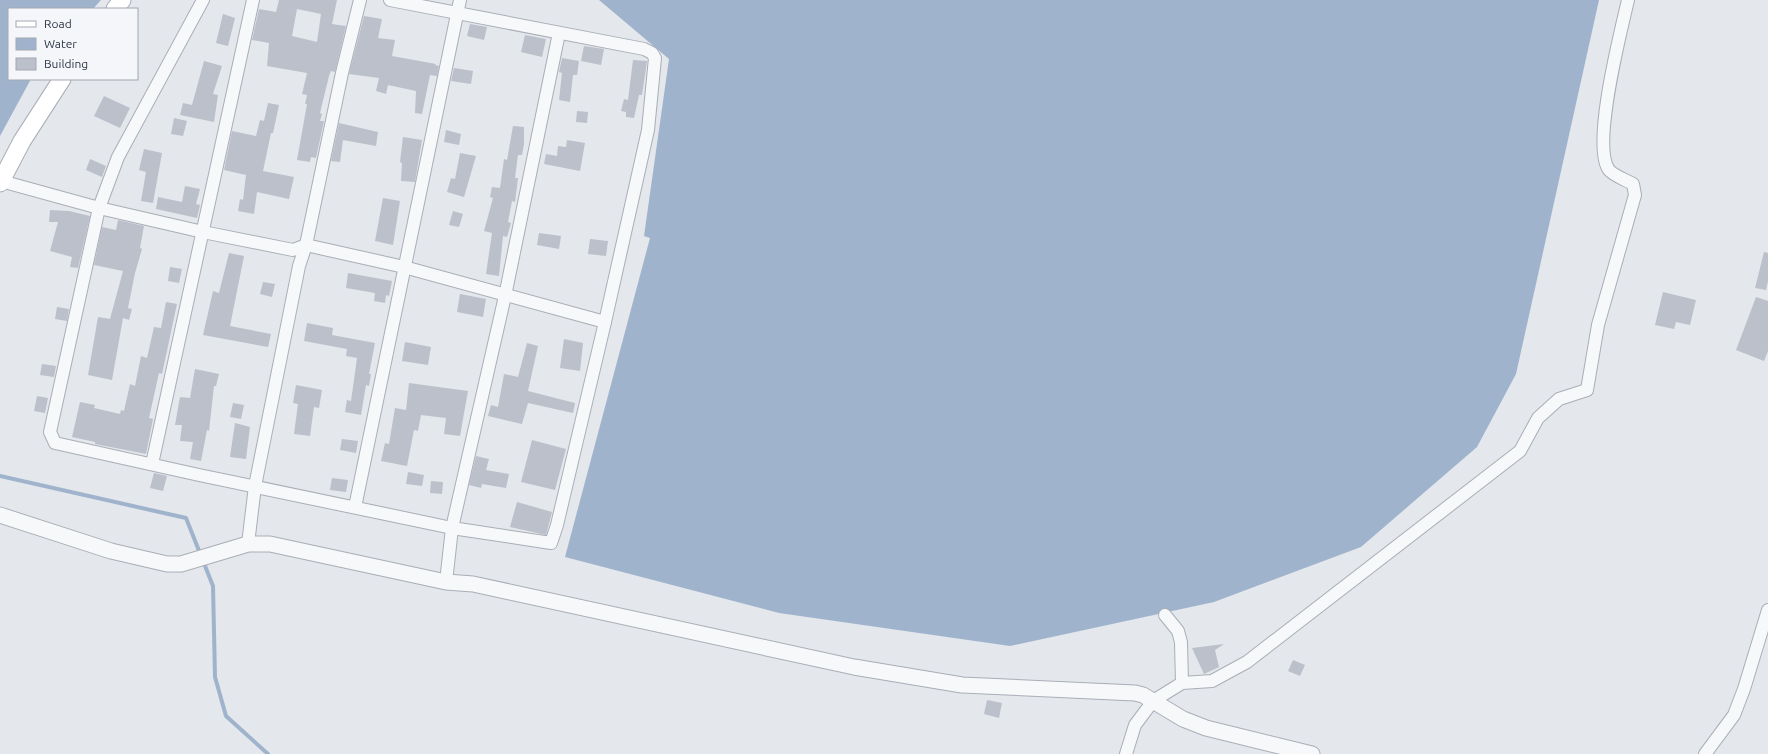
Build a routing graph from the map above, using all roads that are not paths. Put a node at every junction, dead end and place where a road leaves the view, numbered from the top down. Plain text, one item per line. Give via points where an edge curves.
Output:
1 (122, 0) edge
2 (203, 0) edge
3 (253, 0) edge
4 (360, 0) edge
5 (390, 0) edge
6 (460, 0) edge
7 (1628, 0) edge
8 (116, 8) edge
9 (457, 14) junction
10 (559, 33) junction
11 (61, 80) edge
12 (1, 182) edge
13 (99, 208) junction
14 (202, 232) junction
15 (306, 245) junction
16 (404, 267) junction
17 (505, 296) junction
18 (605, 322) junction
19 (152, 464) junction
20 (255, 486) junction
21 (355, 507) junction
22 (0, 514) edge
23 (452, 528) junction
24 (248, 544) junction
25 (446, 582) junction
26 (1768, 610) edge
27 (1165, 615) dead end
28 (1182, 683) junction
29 (1153, 701) junction
30 (1126, 754) edge
31 (1312, 754) edge
32 (1705, 754) edge

1 - 8 main road
2 - 13 street via 118,156
3 - 14 street
4 - 15 street
5 - 9 street
6 - 9 street
7 - 28 street via 1616,53 1602,151 1609,170 1633,184 1635,195 1598,325 1587,390 1559,399 1538,418 1520,451 1247,662 1212,681
9 - 10 street
9 - 16 street
10 - 17 street
10 - 18 street via 644,49 655,58 648,130
11 - 12 main road via 22,141
12 - 13 street
13 - 14 street
13 - 19 street via 50,432 55,443
14 - 15 street via 293,250
14 - 19 street
15 - 16 street
15 - 20 street via 299,266
16 - 17 street
16 - 21 street
17 - 18 street
17 - 23 street
18 - 23 street via 551,543
19 - 20 street
20 - 21 street
20 - 24 street
21 - 23 street
22 - 24 street via 111,551 167,564 181,564
23 - 25 street
24 - 25 street via 270,544
25 - 29 street via 473,584 854,667 962,685 1135,693
26 - 32 street via 1734,715
27 - 28 street via 1178,631 1181,642
28 - 29 street
29 - 30 street via 1135,725
29 - 31 street via 1183,719 1206,728

